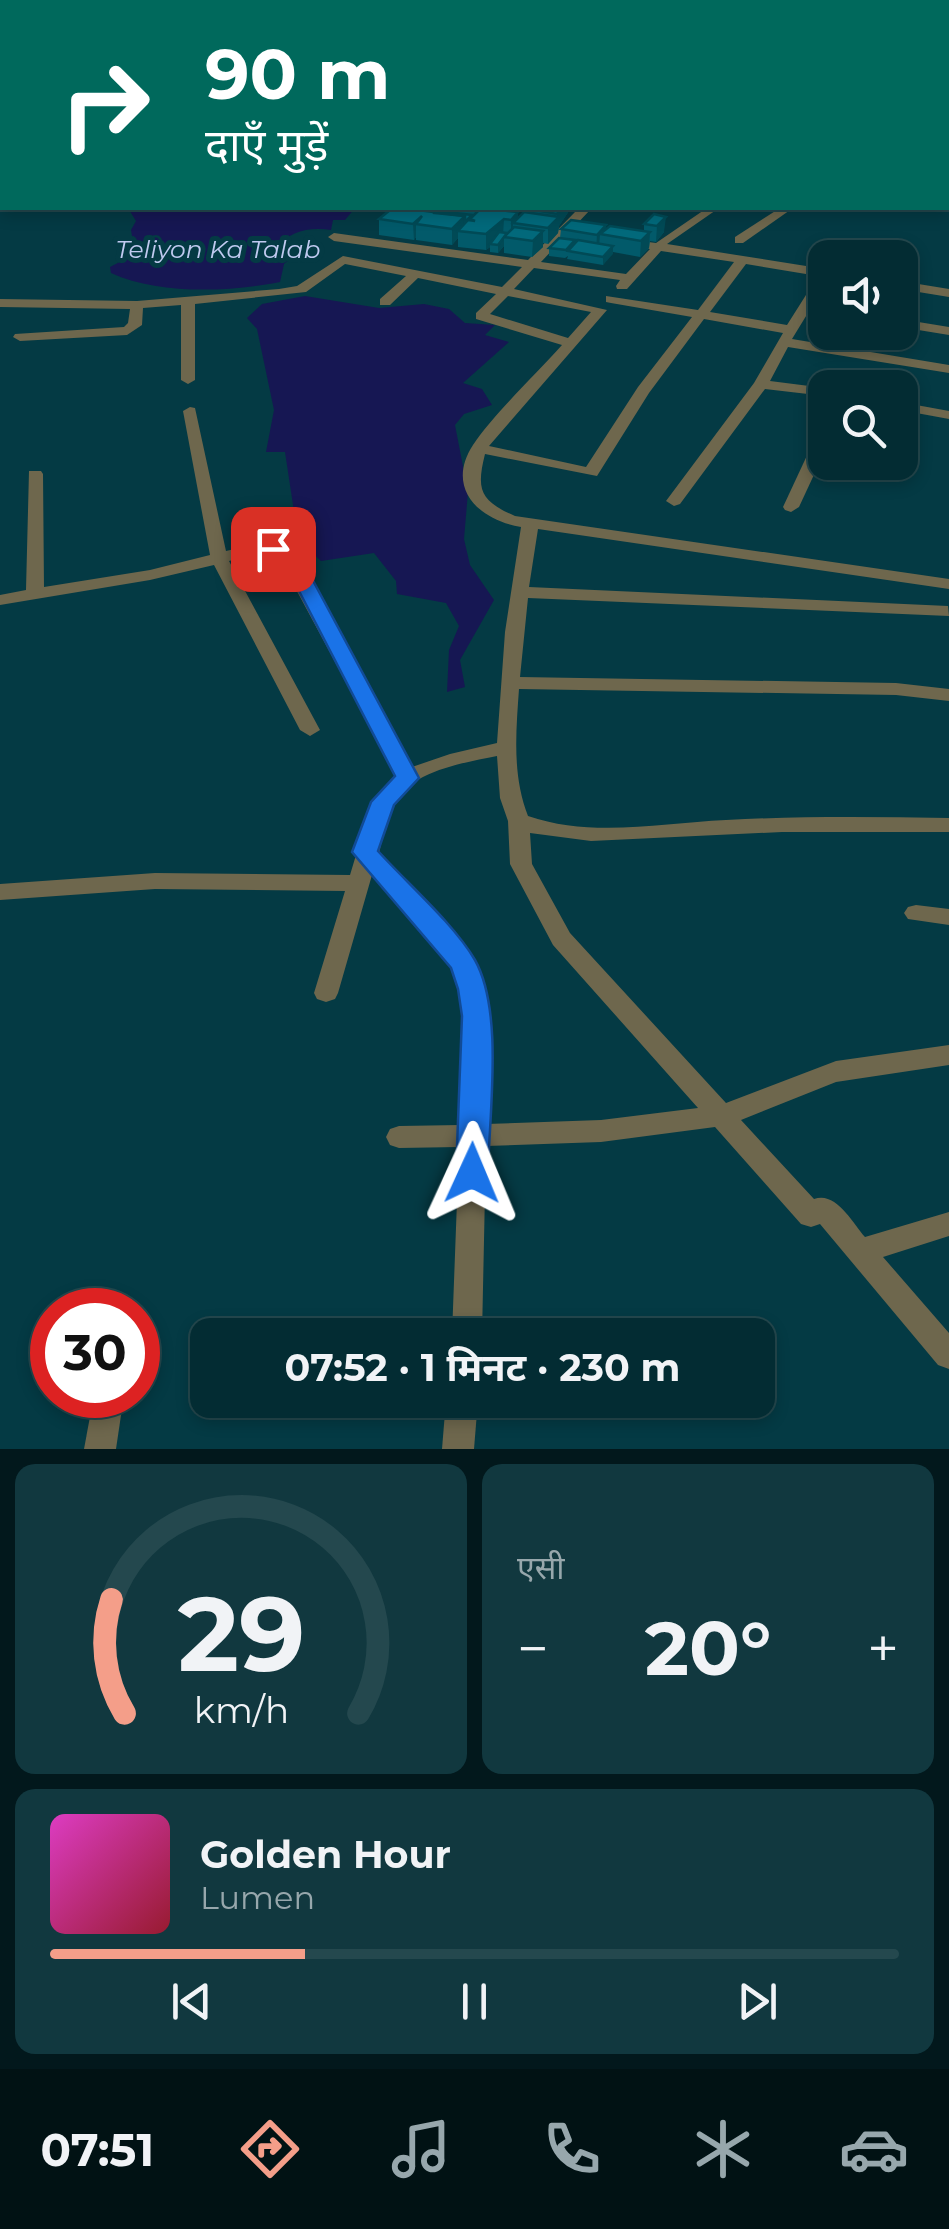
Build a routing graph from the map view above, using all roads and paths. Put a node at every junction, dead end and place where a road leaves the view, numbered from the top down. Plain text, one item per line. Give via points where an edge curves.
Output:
1 (582, 210) edge
2 (711, 210) edge
3 (785, 210) edge
4 (556, 231) junction
5 (583, 235) edge
6 (334, 238) dead end
7 (602, 238) edge
8 (739, 240) dead end
9 (367, 241) junction
10 (453, 246) junction
11 (660, 247) junction
12 (343, 260) junction
13 (742, 261) junction
14 (534, 264) junction
15 (808, 271) edge
16 (420, 278) junction
17 (630, 278) junction
18 (918, 288) edge
19 (504, 291) junction
20 (949, 293) edge
21 (188, 301) junction
22 (808, 301) edge
23 (386, 302) dead end
24 (0, 303) edge
25 (137, 304) junction
26 (606, 304) junction
27 (804, 307) junction
28 (808, 308) edge
29 (703, 313) junction
30 (918, 325) edge
31 (949, 330) edge
32 (787, 336) junction
33 (20, 337) dead end
34 (572, 344) junction
35 (949, 369) edge
36 (188, 380) dead end
37 (761, 384) junction
38 (808, 390) edge
39 (918, 409) edge
40 (190, 411) dead end
41 (949, 415) edge
42 (479, 448) junction
43 (808, 470) edge
44 (35, 474) dead end
45 (674, 502) dead end
46 (791, 507) dead end
47 (530, 525) junction
48 (219, 558) junction
49 (949, 584) edge
50 (35, 592) junction
51 (519, 592) junction
52 (0, 600) edge
53 (948, 611) edge
54 (510, 683) junction
55 (949, 695) edge
56 (310, 730) dead end
57 (489, 752) junction
58 (408, 778) junction
59 (519, 821) junction
60 (949, 825) edge
61 (365, 852) junction
62 (357, 883) junction
63 (0, 892) edge
64 (916, 914) dead end
65 (949, 917) edge
66 (326, 993) dead end
67 (949, 1055) edge
68 (734, 1112) junction
69 (472, 1135) junction
70 (400, 1137) dead end
71 (949, 1224) edge
72 (860, 1251) junction
73 (467, 1318) edge
74 (949, 1355) edge
75 (105, 1418) edge
76 (461, 1418) edge
77 (100, 1449) edge
78 (458, 1449) edge

1 - 4 street
2 - 11 street
3 - 8 street
4 - 5 street
4 - 14 street
6 - 9 street
7 - 11 street
9 - 10 street
9 - 12 street
10 - 14 street
10 - 16 street
11 - 13 street
11 - 17 street
12 - 16 street
12 - 21 street via 301,289
13 - 15 street
13 - 29 street
14 - 17 street
14 - 19 street
16 - 19 street
16 - 23 street
17 - 26 street
18 - 20 street
19 - 26 street
19 - 34 street via 481,316
21 - 25 street
21 - 36 street
22 - 27 street
24 - 25 street
25 - 33 street via 135,325 127,331
26 - 29 street
26 - 34 street
27 - 28 street
27 - 32 street
29 - 32 street
29 - 42 street via 644,384 591,473
30 - 31 street
32 - 35 street
32 - 37 street
34 - 42 street
37 - 38 street
37 - 45 street
39 - 41 street
40 - 48 street
42 - 47 street via 470,480 477,500 490,512
43 - 46 street
44 - 50 street
47 - 49 street
47 - 51 street
48 - 50 street
48 - 56 street
48 - 58 street via 273,549 294,562
50 - 52 street
51 - 53 street
51 - 54 street
54 - 55 street
54 - 57 street
57 - 58 street
57 - 59 street
58 - 61 street via 383,802
59 - 60 street via 583,832
59 - 68 street via 521,864 562,939
61 - 62 street
61 - 69 street via 463,964 476,1016
62 - 63 street via 154,881
62 - 66 street
64 - 65 street
67 - 68 street via 819,1076
68 - 69 street via 566,1134
68 - 72 street via 817,1212
69 - 70 street
69 - 73 street
71 - 72 street
72 - 74 street
75 - 77 street
76 - 78 street

